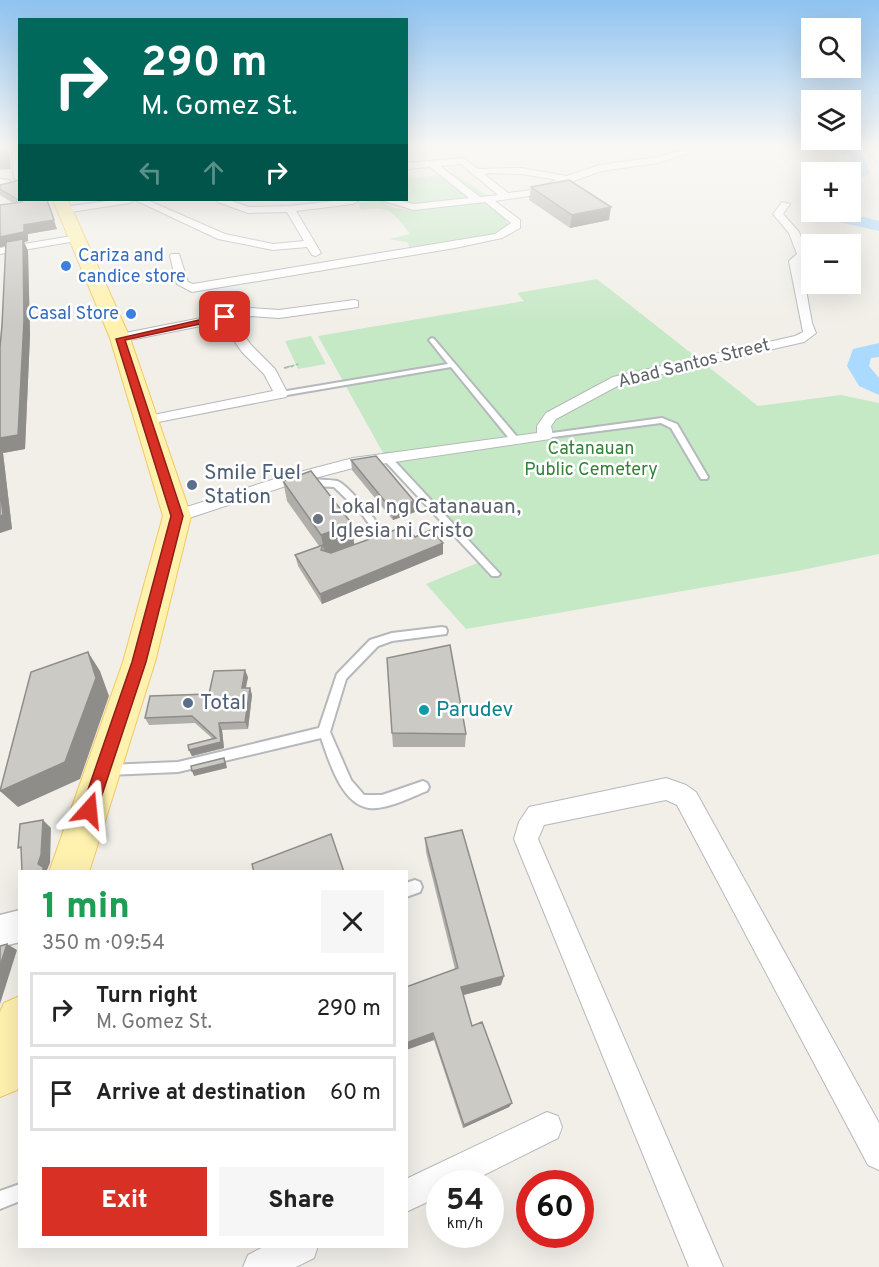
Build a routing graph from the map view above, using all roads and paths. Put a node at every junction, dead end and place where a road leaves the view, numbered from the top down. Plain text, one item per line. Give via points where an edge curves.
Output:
1 (63, 206) edge
2 (154, 206) edge
3 (238, 206) edge
4 (307, 206) edge
5 (492, 206) edge
6 (784, 206) edge
7 (290, 208) junction
8 (78, 238) junction
9 (310, 244) junction
10 (0, 251) edge
11 (175, 256) dead end
12 (323, 265) junction
13 (354, 304) dead end
14 (225, 317) junction
15 (120, 339) junction
16 (432, 340) dead end
17 (452, 365) junction
18 (281, 394) junction
19 (148, 420) junction
20 (545, 436) junction
21 (515, 440) junction
22 (386, 457) junction
23 (304, 475) junction
24 (704, 477) dead end
25 (177, 516) junction
26 (363, 547) edge
27 (495, 574) dead end
28 (442, 631) dead end
29 (324, 732) junction
30 (102, 770) junction
31 (423, 787) dead end
32 (70, 870) edge
33 (18, 927) edge
34 (0, 932) edge
35 (18, 1027) edge
36 (0, 1073) edge
37 (547, 1127) dead end
38 (879, 1154) edge
39 (18, 1193) edge
40 (408, 1195) edge
41 (0, 1200) edge
42 (298, 1248) edge
43 (260, 1267) edge
44 (706, 1267) edge

1 - 8 main road
2 - 9 street via 222,237 273,247
3 - 7 street via 248,210
4 - 7 street
5 - 12 street via 516,222 515,228 498,236 455,245
6 - 20 street, Abad Santos Street via 778,214 794,232 803,255 795,261 810,333 799,339 618,380 551,416 543,426
7 - 9 street
8 - 10 street
8 - 15 main road
9 - 12 street
11 - 12 street via 183,285 192,288
13 - 14 street via 279,315 252,312
14 - 15 street
14 - 18 street via 247,349 270,372
15 - 19 main road
16 - 17 lane
17 - 18 lane
17 - 21 lane
18 - 19 street
19 - 25 main road
20 - 21 street
20 - 24 lane via 662,420 674,426
21 - 22 street
22 - 23 street
22 - 27 lane
23 - 25 street
23 - 26 lane via 313,483 336,484 365,512 385,539
25 - 30 main road via 139,662
28 - 29 lane via 374,643 341,677
29 - 30 lane via 178,767
29 - 31 lane via 344,781 358,799 378,801
30 - 32 main road
33 - 34 street
35 - 36 main road
37 - 40 street
38 - 44 street via 682,794 666,789 537,815 526,838
39 - 41 lane
42 - 43 street

